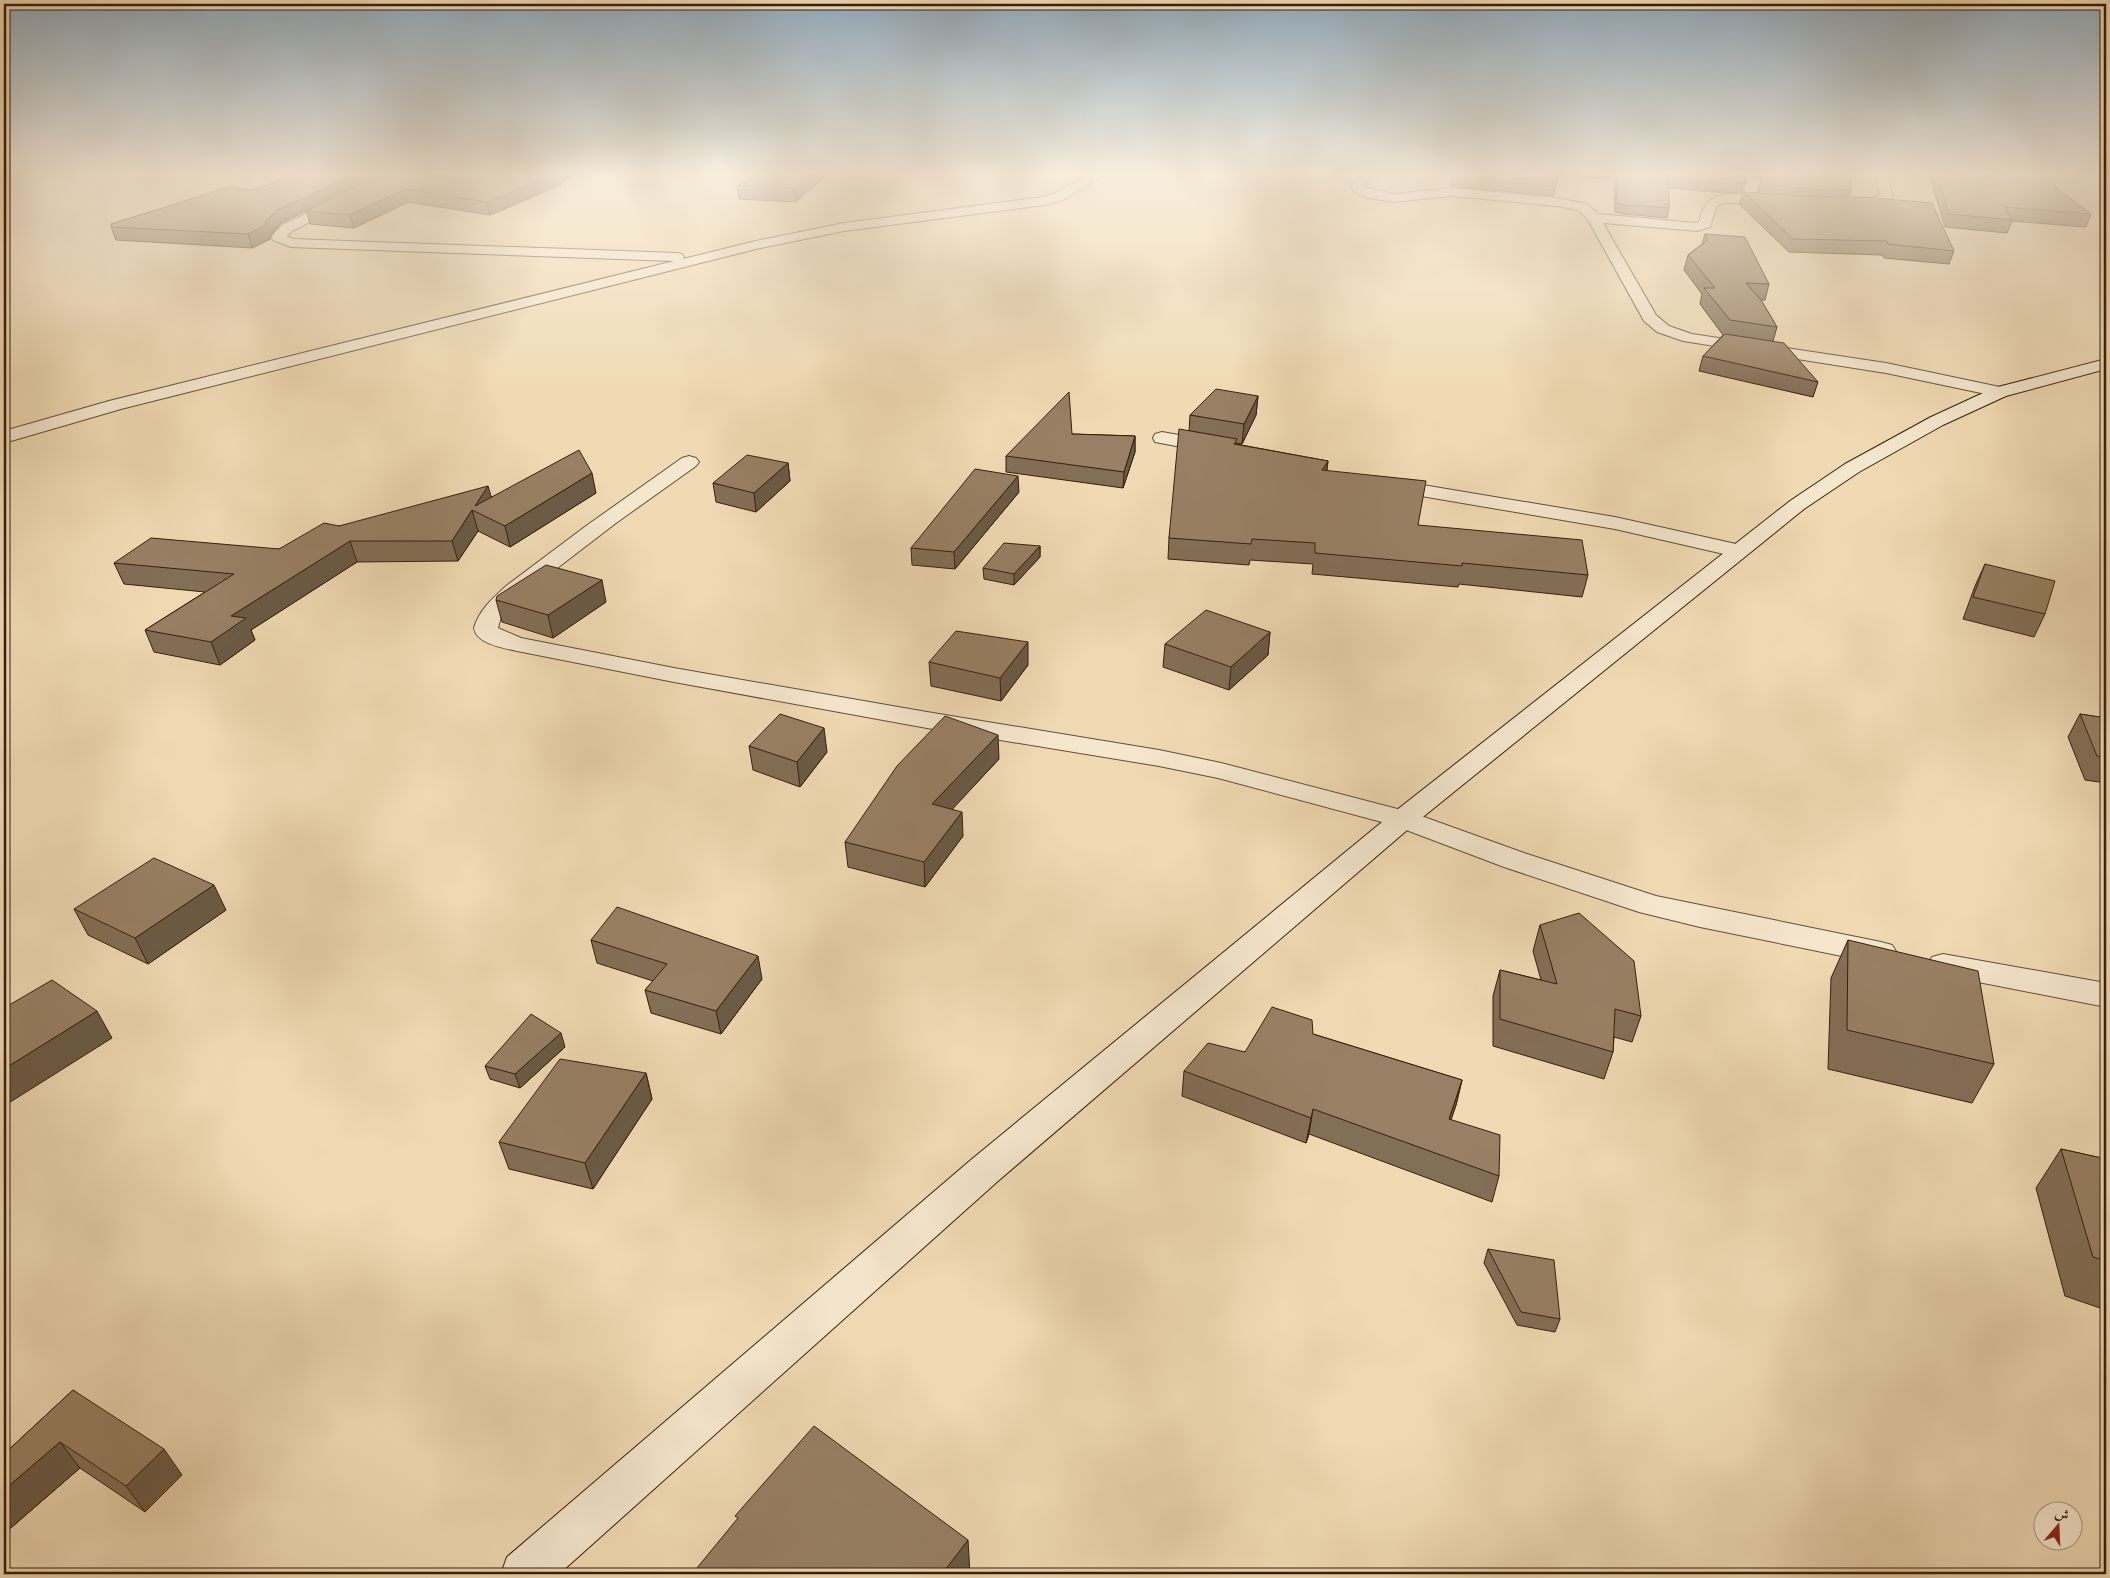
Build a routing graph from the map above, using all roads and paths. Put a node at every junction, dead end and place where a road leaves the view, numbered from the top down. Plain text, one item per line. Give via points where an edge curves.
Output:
1 (419, 248) edge
2 (746, 248) edge
3 (1611, 248) edge
4 (706, 258) junction
5 (2106, 364) edge
6 (2000, 392) junction
7 (4, 437) edge
8 (1162, 438) dead end
9 (1235, 451) edge
10 (689, 462) dead end
11 (1372, 482) edge
12 (1737, 551) junction
13 (1403, 819) junction
14 (2106, 995) edge
15 (524, 1574) edge

1 - 4 street
2 - 4 street
3 - 6 street via 1650,318 1672,334 1711,343 1902,371
4 - 7 street via 115,405
5 - 6 street
6 - 12 street via 1936,421 1852,468
8 - 9 street
10 - 13 street via 604,521 533,576 499,605 489,618 486,631 517,644 674,675 1159,758
11 - 12 street via 1615,523
12 - 13 street
13 - 14 street via 1523,863 1700,918
13 - 15 street via 985,1170

